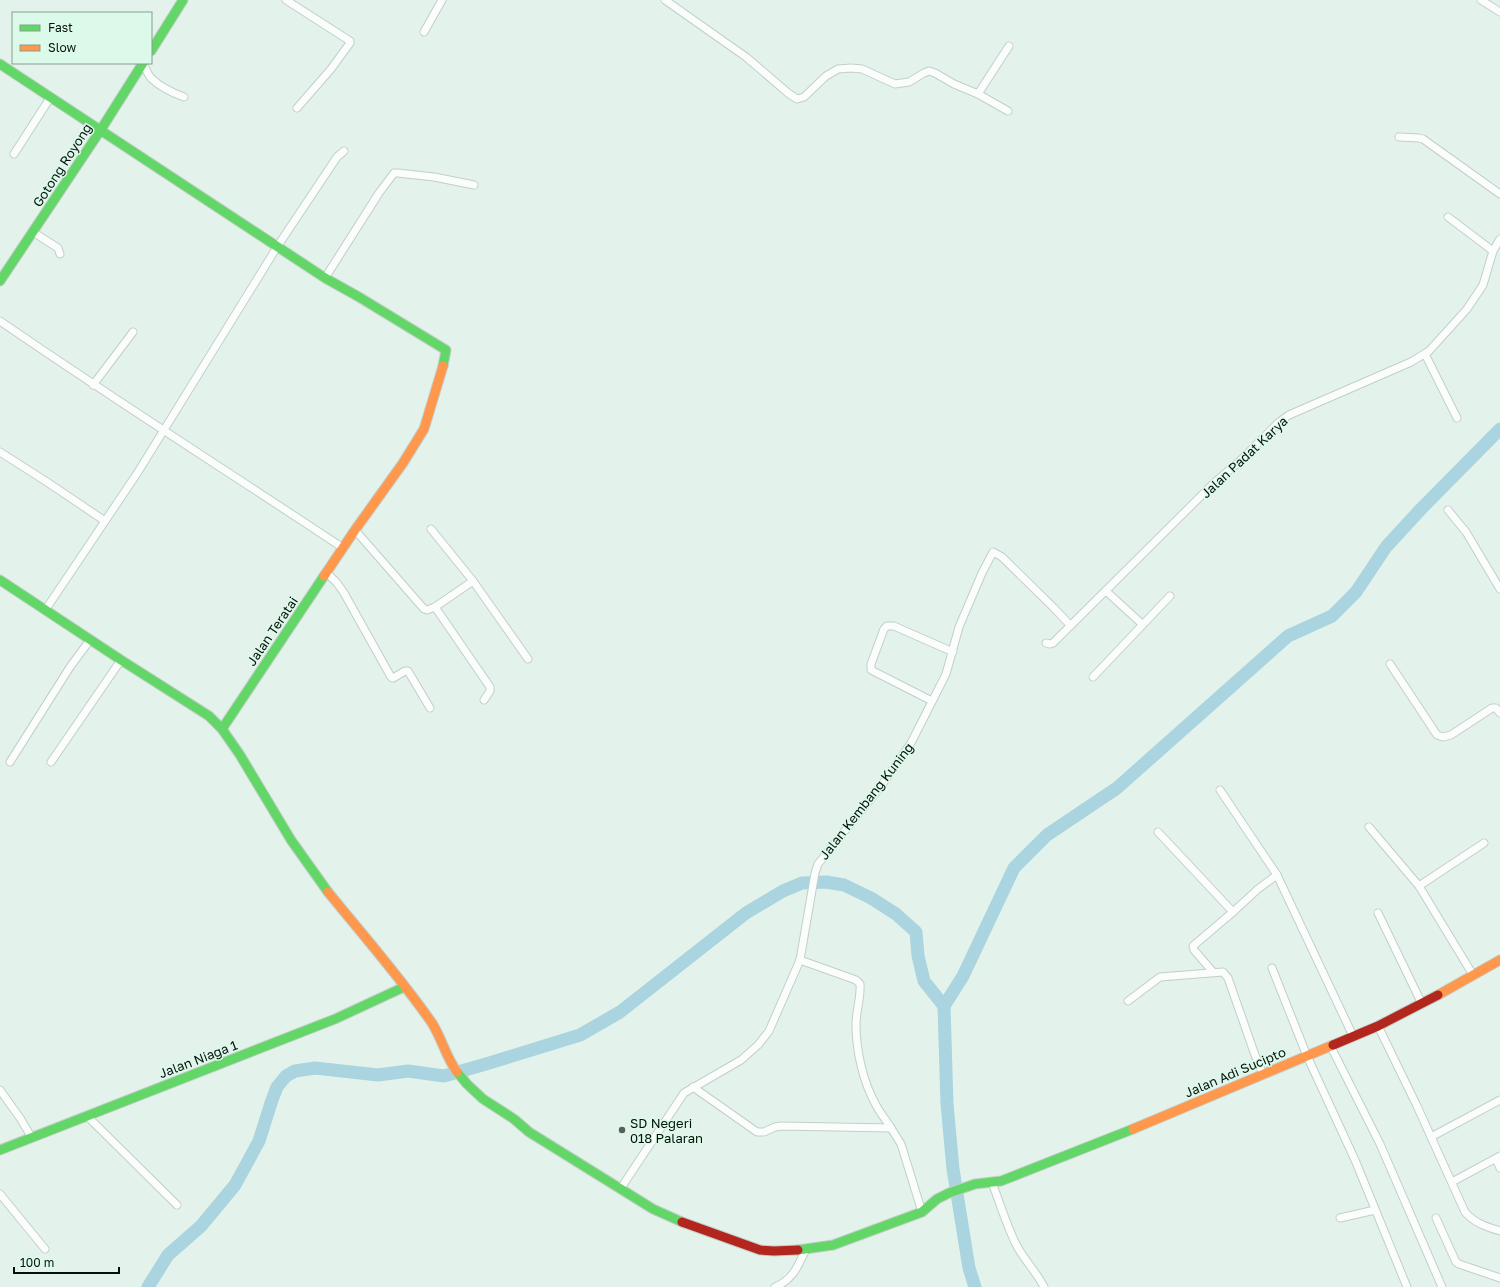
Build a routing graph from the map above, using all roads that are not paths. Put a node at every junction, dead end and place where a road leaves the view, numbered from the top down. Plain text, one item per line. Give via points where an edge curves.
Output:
1 (183, 0) edge
2 (286, 0) edge
3 (442, 0) edge
4 (665, 0) edge
5 (1481, 0) edge
6 (1500, 12) edge
7 (424, 32) dead end
8 (1009, 46) dead end
9 (152, 49) edge
10 (0, 64) edge
11 (142, 64) edge
12 (143, 64) edge
13 (978, 94) junction
14 (50, 98) junction
15 (184, 98) dead end
16 (297, 108) dead end
17 (1008, 111) dead end
18 (100, 131) junction
19 (1399, 137) dead end
20 (344, 151) dead end
21 (14, 154) dead end
22 (474, 185) dead end
23 (1500, 194) edge
24 (1448, 216) dead end
25 (33, 232) junction
26 (1500, 239) edge
27 (277, 247) junction
28 (1492, 251) junction
29 (60, 254) dead end
30 (325, 278) junction
31 (0, 281) edge
32 (0, 321) edge
33 (133, 332) dead end
34 (1425, 354) junction
35 (93, 385) junction
36 (1456, 418) dead end
37 (164, 431) junction
38 (0, 452) edge
39 (1448, 510) dead end
40 (104, 521) junction
41 (431, 529) dead end
42 (355, 530) junction
43 (343, 548) junction
44 (327, 573) junction
45 (0, 580) edge
46 (473, 581) junction
47 (1500, 589) edge
48 (1106, 591) junction
49 (1170, 596) dead end
50 (435, 607) junction
51 (46, 609) junction
52 (1142, 624) junction
53 (1070, 625) junction
54 (90, 640) junction
55 (1046, 643) dead end
56 (953, 652) junction
57 (121, 660) junction
58 (528, 660) dead end
59 (1390, 664) dead end
60 (1093, 676) dead end
61 (484, 700) dead end
62 (932, 702) junction
63 (430, 708) dead end
64 (1500, 714) edge
65 (222, 729) junction
66 (10, 762) dead end
67 (51, 762) dead end
68 (1220, 790) dead end
69 (1368, 827) dead end
70 (1158, 832) dead end
71 (1484, 843) dead end
72 (1277, 875) junction
73 (1419, 886) junction
74 (1233, 912) junction
75 (1378, 913) dead end
76 (800, 960) junction
77 (1500, 960) edge
78 (1272, 968) dead end
79 (1213, 972) junction
80 (1474, 975) junction
81 (404, 987) junction
82 (1128, 1001) dead end
83 (1422, 1004) junction
84 (1378, 1026) junction
85 (1353, 1036) junction
86 (1330, 1045) junction
87 (1306, 1056) junction
88 (1263, 1074) junction
89 (693, 1087) junction
90 (0, 1090) edge
91 (1500, 1100) edge
92 (87, 1116) junction
93 (891, 1128) junction
94 (1431, 1137) junction
95 (32, 1138) junction
96 (0, 1150) edge
97 (1498, 1157) edge
98 (1500, 1168) edge
99 (1452, 1182) junction
100 (992, 1183) junction
101 (621, 1188) junction
102 (0, 1194) edge
103 (177, 1205) dead end
104 (1375, 1210) junction
105 (922, 1212) junction
106 (1340, 1218) dead end
107 (1436, 1218) dead end
108 (1500, 1231) edge
109 (45, 1248) dead end
110 (806, 1249) junction
111 (1500, 1278) edge
112 (775, 1287) edge
113 (1044, 1287) edge
114 (1407, 1287) edge
115 (1442, 1287) edge

1 - 9 street
2 - 16 street via 350,41 331,69
3 - 7 street
4 - 13 street via 746,57 797,99 804,98 832,71 845,68 862,69 895,84 909,82 929,72
5 - 6 street
8 - 13 street
10 - 14 street
11 - 18 street, Gotong Royong
12 - 15 street via 155,81
13 - 17 street
14 - 18 street
14 - 21 street
18 - 25 street, Gotong Royong
18 - 27 street
19 - 23 street via 1423,139
20 - 27 street via 337,157
22 - 30 street via 394,173
24 - 28 street
25 - 29 street via 60,250
25 - 31 street, Gotong Royong
26 - 28 street, Jalan Padat Karya
27 - 30 street
27 - 37 street
28 - 34 street, Jalan Padat Karya via 1483,285 1476,296 1460,318
30 - 42 street, Jalan Teratai via 446,350 424,429 403,464
32 - 35 street
33 - 35 street
34 - 36 street
34 - 48 street, Jalan Padat Karya via 1289,415 1213,484
35 - 37 street
37 - 40 street
37 - 43 street
38 - 40 street
39 - 47 street via 1466,532
40 - 51 street
41 - 46 street
42 - 43 street, Jalan Teratai
42 - 50 street via 424,609
43 - 44 street, Jalan Teratai
44 - 63 street via 344,593 391,677 408,670
44 - 65 street, Jalan Teratai
45 - 51 street
46 - 50 street
46 - 58 street
48 - 52 street
48 - 53 street, Jalan Padat Karya
49 - 52 street
50 - 61 street via 491,689
51 - 54 street
52 - 60 street
53 - 55 street, Jalan Padat Karya via 1053,643
53 - 56 street, Jalan Kembang Kuning via 1002,557 993,552 959,627
54 - 57 street
54 - 66 street
56 - 62 street, Jalan Kembang Kuning via 946,674
56 - 62 street via 894,626 887,626 884,629 870,664 871,670
57 - 65 street via 209,716
57 - 67 street
59 - 64 street via 1436,735 1451,735 1492,708 1496,708
62 - 76 street, Jalan Kembang Kuning via 912,743 881,786 822,857 814,873
65 - 81 street via 291,840 326,889
68 - 72 street
69 - 73 street
70 - 74 street
71 - 73 street
72 - 74 street
72 - 85 street
73 - 80 street
74 - 79 street via 1193,946
75 - 83 street
76 - 89 street, Jalan Kembang Kuning via 768,1031 758,1045 741,1060
76 - 93 street via 856,980 860,984 856,1025 863,1070 876,1106
77 - 80 street, Jalan Adi Sucipto
78 - 87 street
79 - 82 street via 1160,977
79 - 88 street via 1223,972 1228,978
80 - 83 street, Jalan Adi Sucipto
81 - 92 street, Jalan Niaga 1 via 335,1018
81 - 101 street via 439,1035 453,1066 483,1099 514,1118 550,1146
83 - 84 street, Jalan Adi Sucipto
84 - 85 street, Jalan Adi Sucipto
84 - 94 street
85 - 86 street, Jalan Adi Sucipto
86 - 87 street, Jalan Adi Sucipto
86 - 115 street via 1380,1144
87 - 88 street, Jalan Adi Sucipto
87 - 104 street via 1355,1160
88 - 100 street, Jalan Adi Sucipto via 1055,1161
89 - 93 street via 761,1133 781,1126
89 - 101 street, Jalan Kembang Kuning via 677,1102
90 - 95 street
91 - 94 street
92 - 95 street, Jalan Niaga 1
92 - 103 street
93 - 105 street via 901,1144
94 - 99 street
95 - 96 street, Jalan Niaga 1
97 - 98 street
97 - 99 street
99 - 108 street via 1469,1217
100 - 105 street, Jalan Adi Sucipto via 981,1183 949,1193
100 - 113 street via 1012,1235 1029,1267
101 - 110 street via 666,1216 749,1247 774,1251
102 - 109 street
104 - 106 street
104 - 114 street
105 - 110 street via 833,1245
107 - 111 street via 1456,1262
110 - 112 street via 795,1273

